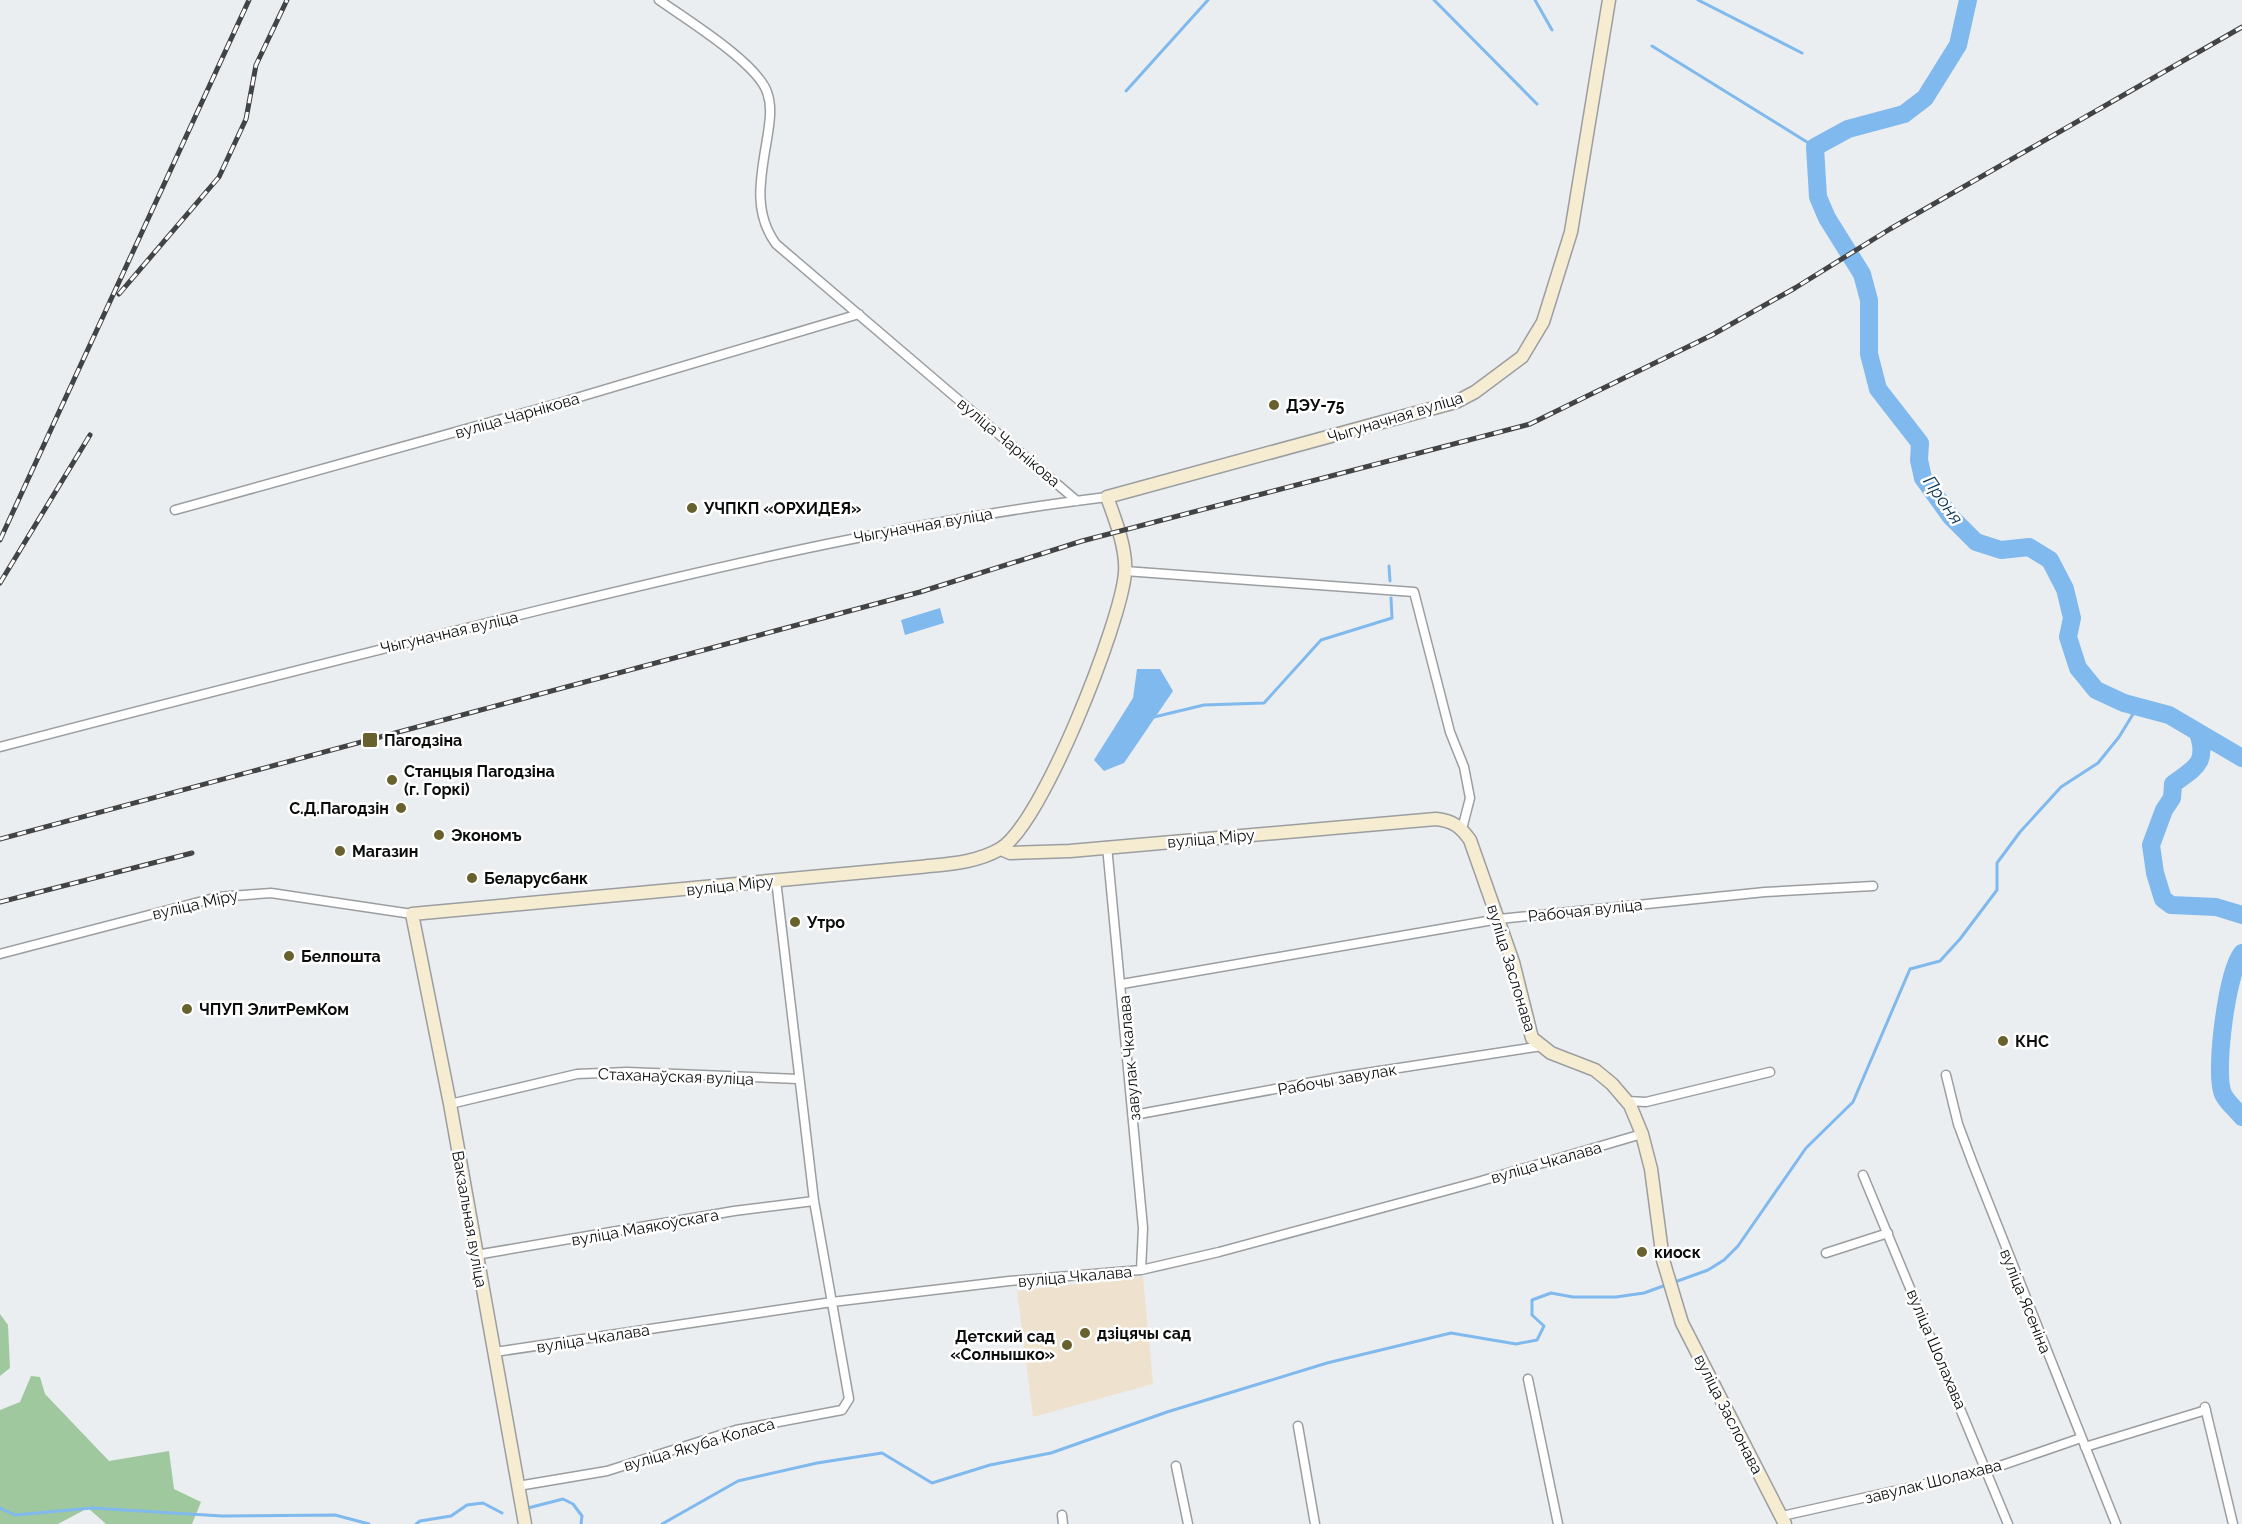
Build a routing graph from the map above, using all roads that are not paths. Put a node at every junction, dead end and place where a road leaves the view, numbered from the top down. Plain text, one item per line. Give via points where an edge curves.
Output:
1 (659, 0) edge
2 (1609, 0) edge
3 (858, 314) junction
4 (1107, 497) junction
5 (1077, 501) junction
6 (175, 510) dead end
7 (1125, 571) junction
8 (0, 747) edge
9 (1462, 830) junction
10 (1107, 846) junction
11 (1001, 849) junction
12 (776, 880) junction
13 (1873, 886) dead end
14 (412, 914) junction
15 (1499, 919) junction
16 (0, 954) edge
17 (1122, 984) junction
18 (1542, 1046) junction
19 (1770, 1071) dead end
20 (1946, 1075) dead end
21 (798, 1079) junction
22 (1627, 1101) junction
23 (450, 1104) junction
24 (1134, 1115) junction
25 (1642, 1134) junction
26 (1863, 1175) dead end
27 (814, 1201) junction
28 (1888, 1233) junction
29 (1826, 1253) dead end
30 (476, 1255) junction
31 (1141, 1270) junction
32 (832, 1302) junction
33 (495, 1352) junction
34 (1528, 1379) dead end
35 (1298, 1426) dead end
36 (2083, 1443) junction
37 (1176, 1466) dead end
38 (1988, 1470) junction
39 (518, 1486) junction
40 (1784, 1520) edge
41 (525, 1524) edge
42 (1188, 1524) edge
43 (1315, 1524) edge
44 (1558, 1524) edge
45 (2008, 1524) edge
46 (2116, 1524) edge
47 (2234, 1524) edge

1 - 3 street, вуліца Чарнікова via 744,62 767,91 771,111 759,194 766,231
2 - 4 street, Чыгуначная вуліца via 1571,232 1544,322 1522,357 1456,402
3 - 5 street, вуліца Чарнікова
3 - 6 street, вуліца Чарнікова
4 - 5 street, Чыгуначная вуліца
4 - 7 street
5 - 8 street, Чыгуначная вуліца via 905,527 670,578 313,664
7 - 9 street via 1414,592 1450,732 1464,767 1470,798
7 - 11 street via 1118,609 1072,728 1028,818
9 - 10 street, вуліца Міру via 1451,821 1436,819
9 - 15 street, вуліца Заслонава via 1470,840
10 - 11 street, вуліца Міру via 1010,853
10 - 17 street, завулак Чкалава
11 - 12 street, вуліца Міру via 970,861
12 - 14 street, вуліца Міру
12 - 21 street
13 - 15 street, Рабочая вуліца via 1765,892
14 - 16 street, вуліца Міру via 272,893 243,893
14 - 23 street, Вакзальная вуліца
15 - 17 street, Рабочая вуліца
15 - 18 street, вуліца Заслонава via 1526,1022 1532,1038
17 - 24 street, завулак Чкалава
18 - 22 street, вуліца Заслонава via 1595,1070
18 - 24 street, Рабочы завулак via 1340,1077
19 - 22 street via 1646,1102
20 - 36 street, вуліца Ясеніна via 1958,1124
21 - 23 street, Стаханаўская вуліца via 627,1072 577,1074
21 - 27 street
22 - 25 street, вуліца Заслонава
23 - 30 street, Вакзальная вуліца
24 - 31 street, завулак Чкалава via 1143,1228
25 - 31 street, вуліца Чкалава via 1219,1252
25 - 40 street, вуліца Заслонава via 1651,1169 1663,1260 1682,1323
26 - 28 street, вуліца Шолахава
27 - 30 street, вуліца Маякоўскага
27 - 32 street
28 - 29 street
28 - 38 street, вуліца Шолахава
30 - 33 street, Вакзальная вуліца
31 - 32 street, вуліца Чкалава
32 - 33 street, вуліца Чкалава
32 - 39 street, вуліца Якуба Коласа via 849,1400 842,1410 736,1430 607,1471
33 - 39 street, Вакзальная вуліца
34 - 44 street
35 - 43 street
36 - 38 street, завулак Шолахава
36 - 46 street, вуліца Ясеніна
36 - 47 street, завулак Шолахава via 2206,1409
37 - 42 street
38 - 40 street, завулак Шолахава
38 - 45 street, вуліца Шолахава
39 - 41 street, Вакзальная вуліца

